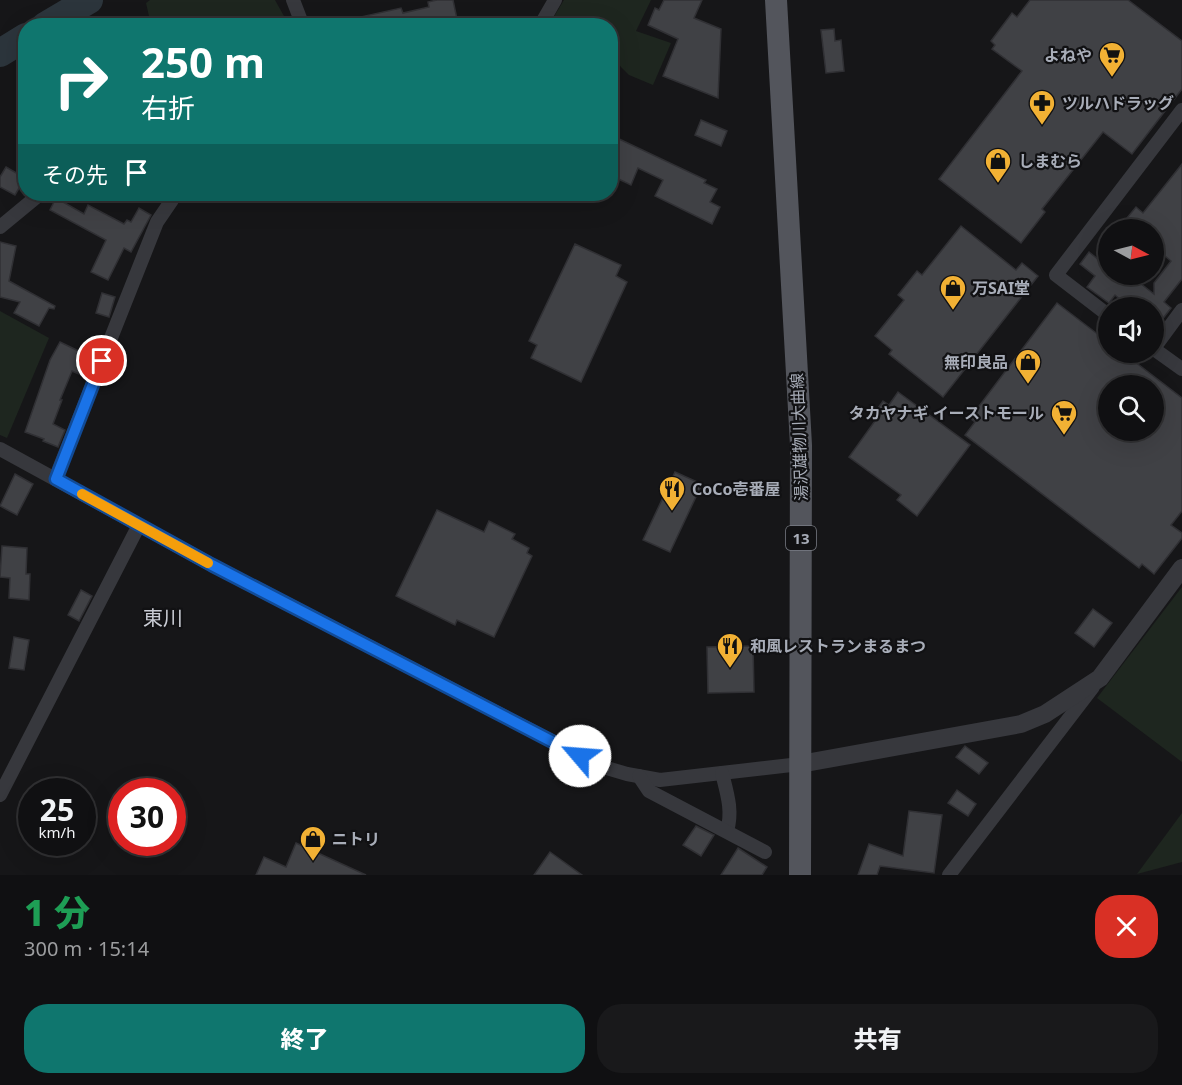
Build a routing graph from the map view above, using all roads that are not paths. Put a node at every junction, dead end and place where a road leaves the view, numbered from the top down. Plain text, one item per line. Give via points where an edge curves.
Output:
1 (293, 0) edge
2 (555, 0) edge
3 (776, 0) edge
4 (300, 18) edge
5 (545, 18) edge
6 (1182, 110) edge
7 (32, 201) edge
8 (171, 201) edge
9 (0, 227) edge
10 (1098, 307) edge
11 (1182, 310) edge
12 (1164, 335) edge
13 (1164, 356) edge
14 (1182, 369) edge
15 (0, 449) edge
16 (56, 479) junction
17 (139, 525) junction
18 (1182, 568) edge
19 (1100, 678) junction
20 (800, 764) junction
21 (722, 773) junction
22 (639, 776) junction
23 (0, 795) edge
24 (727, 831) junction
25 (765, 852) dead end
26 (800, 875) edge
27 (949, 875) edge

1 - 4 street
2 - 5 street
3 - 20 main road, 湯沢雄物川大曲線 / 13 via 801,445
6 - 10 street via 1056,275
7 - 9 street
8 - 16 street via 158,222
11 - 12 street
13 - 14 street
15 - 16 street
16 - 17 street
17 - 22 street via 600,766
17 - 23 street
18 - 19 street
19 - 20 street via 1045,714 1021,724
19 - 27 street
20 - 21 street
20 - 26 main road, 湯沢雄物川大曲線 / 13
21 - 22 street via 660,780
21 - 24 street via 731,819
22 - 24 street via 649,791
24 - 25 street

